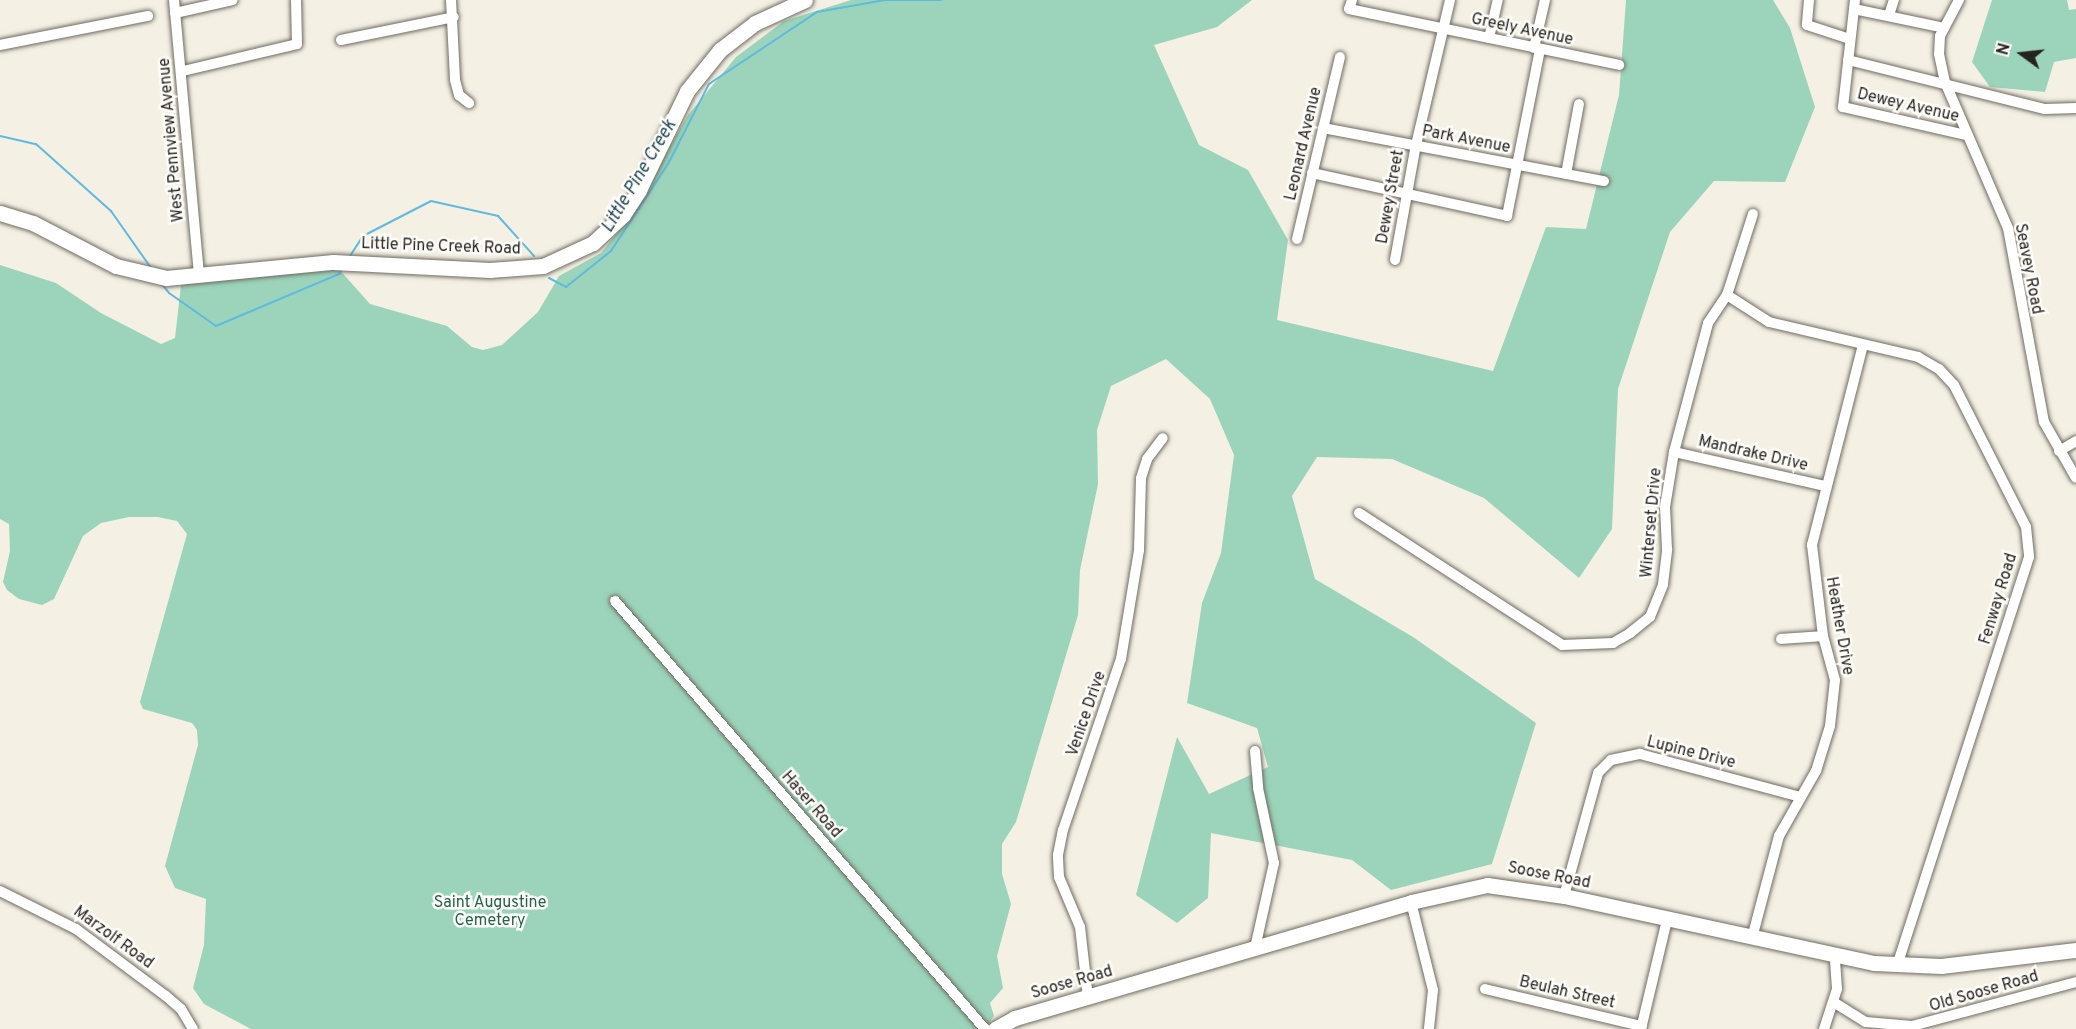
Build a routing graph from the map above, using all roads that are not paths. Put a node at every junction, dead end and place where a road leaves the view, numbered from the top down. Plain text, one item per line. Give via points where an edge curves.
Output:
1 (174, 0) edge
2 (233, 0) edge
3 (296, 0) edge
4 (451, 0) edge
5 (805, 0) edge
6 (1450, 0) edge
7 (1498, 0) edge
8 (1545, 0) edge
9 (1809, 0) edge
10 (1894, 0) edge
11 (1959, 0) edge
12 (1350, 5) edge
13 (1854, 5) edge
14 (175, 13) junction
15 (1889, 15) junction
16 (148, 16) dead end
17 (454, 17) junction
18 (1944, 28) junction
19 (1443, 29) junction
20 (1489, 38) junction
21 (1850, 39) junction
22 (341, 40) dead end
23 (0, 45) edge
24 (1537, 48) junction
25 (1340, 57) dead end
26 (1848, 60) junction
27 (1619, 65) dead end
28 (183, 71) junction
29 (1945, 82) junction
30 (469, 103) dead end
31 (1579, 104) dead end
32 (2076, 108) edge
33 (1323, 128) junction
34 (1966, 135) junction
35 (1416, 145) junction
36 (1517, 165) junction
37 (1312, 173) junction
38 (1566, 174) junction
39 (1604, 181) dead end
40 (1408, 194) junction
41 (0, 213) edge
42 (1754, 214) dead end
43 (1297, 239) dead end
44 (1395, 260) dead end
45 (199, 277) junction
46 (1727, 295) junction
47 (1863, 345) junction
48 (1163, 438) dead end
49 (2076, 441) edge
50 (2059, 451) junction
51 (1674, 452) junction
52 (2076, 478) edge
53 (1825, 486) junction
54 (1359, 513) dead end
55 (615, 601) dead end
56 (1823, 636) junction
57 (1781, 639) dead end
58 (1255, 751) dead end
59 (1800, 797) junction
60 (0, 891) edge
61 (1564, 896) junction
62 (1411, 902) junction
63 (1667, 920) junction
64 (1752, 938) junction
65 (1255, 948) junction
66 (2076, 950) edge
67 (1835, 957) junction
68 (1897, 965) junction
69 (2076, 982) edge
70 (1485, 989) dead end
71 (1088, 998) junction
72 (1835, 1003) junction
73 (1641, 1027) edge
74 (1898, 1028) edge
75 (193, 1029) edge
76 (985, 1029) edge
77 (995, 1029) edge
78 (1429, 1029) edge
79 (1824, 1029) edge

1 - 14 street, West Pennview Avenue
2 - 14 street
3 - 28 street via 297,44
4 - 17 street
5 - 45 street, Little Pine Creek Road via 755,23 708,63 682,100 632,203 609,229 579,251 543,266 507,270 353,261
6 - 19 street, Dewey Street
7 - 20 street
8 - 24 street
9 - 21 street via 1807,25
10 - 15 street
11 - 18 street, Seavey Road
12 - 19 street, Greely Avenue
13 - 15 street
13 - 21 street, Dewey Avenue
14 - 28 street, West Pennview Avenue
15 - 18 street
16 - 23 street
17 - 22 street
17 - 30 street via 455,81 459,95
18 - 29 street, Seavey Road via 1939,54
19 - 20 street, Greely Avenue
19 - 35 street, Dewey Street
20 - 24 street, Greely Avenue
21 - 26 street, Dewey Avenue
24 - 27 street, Greely Avenue
24 - 36 street
25 - 33 street, Leonard Avenue
26 - 29 street
26 - 34 street, Dewey Avenue via 1843,107
28 - 45 street, West Pennview Avenue
29 - 32 street via 2045,109
29 - 34 street, Seavey Road
31 - 38 street
33 - 35 street, Park Avenue
33 - 37 street, Leonard Avenue
34 - 50 street, Seavey Road via 2008,228 2032,373 2044,422
35 - 36 street, Park Avenue
35 - 40 street, Dewey Street
36 - 38 street, Park Avenue
36 - 40 street via 1507,216
37 - 40 street
37 - 43 street, Leonard Avenue
38 - 39 street, Park Avenue
40 - 44 street, Dewey Street
41 - 45 street, Little Pine Creek Road via 43,227 116,266 166,278
42 - 46 street, Winterset Drive
46 - 47 street, Fenway Road via 1769,322
46 - 51 street, Winterset Drive via 1708,323
47 - 53 street, Heather Drive
47 - 68 street, Fenway Road via 1918,357 1940,369 1954,385 2026,527 2029,556
48 - 71 street, Venice Drive via 1147,459 1142,478 1139,550 1118,669 1058,855 1059,877 1080,927
49 - 50 street
50 - 52 street, Seavey Road
51 - 53 street, Mandrake Drive
51 - 54 street, Winterset Drive via 1665,507 1668,549 1663,584 1650,617 1613,643 1562,645
53 - 56 street, Heather Drive via 1812,545
55 - 76 street, Haser Road
56 - 57 street
56 - 59 street, Heather Drive via 1835,680 1830,726 1816,771
58 - 65 street via 1258,788 1274,863
59 - 61 street, Lupine Drive via 1640,754 1611,760 1598,773
59 - 64 street, Heather Drive via 1779,836
60 - 75 street, Marzolf Road via 76,929 166,996 181,1009
61 - 62 street, Soose Road via 1487,885
61 - 63 street, Soose Road
62 - 65 street, Soose Road
62 - 78 street via 1433,990
63 - 64 street, Soose Road
63 - 73 street
64 - 67 street, Soose Road
65 - 71 street, Soose Road
66 - 68 street, Soose Road via 1950,965
67 - 68 street, Soose Road
67 - 72 street
69 - 74 street, Old Soose Road via 1930,1024
70 - 73 street, Beulah Street
71 - 77 street, Soose Road via 1015,1018
72 - 74 street, Old Soose Road via 1860,1020
72 - 79 street

